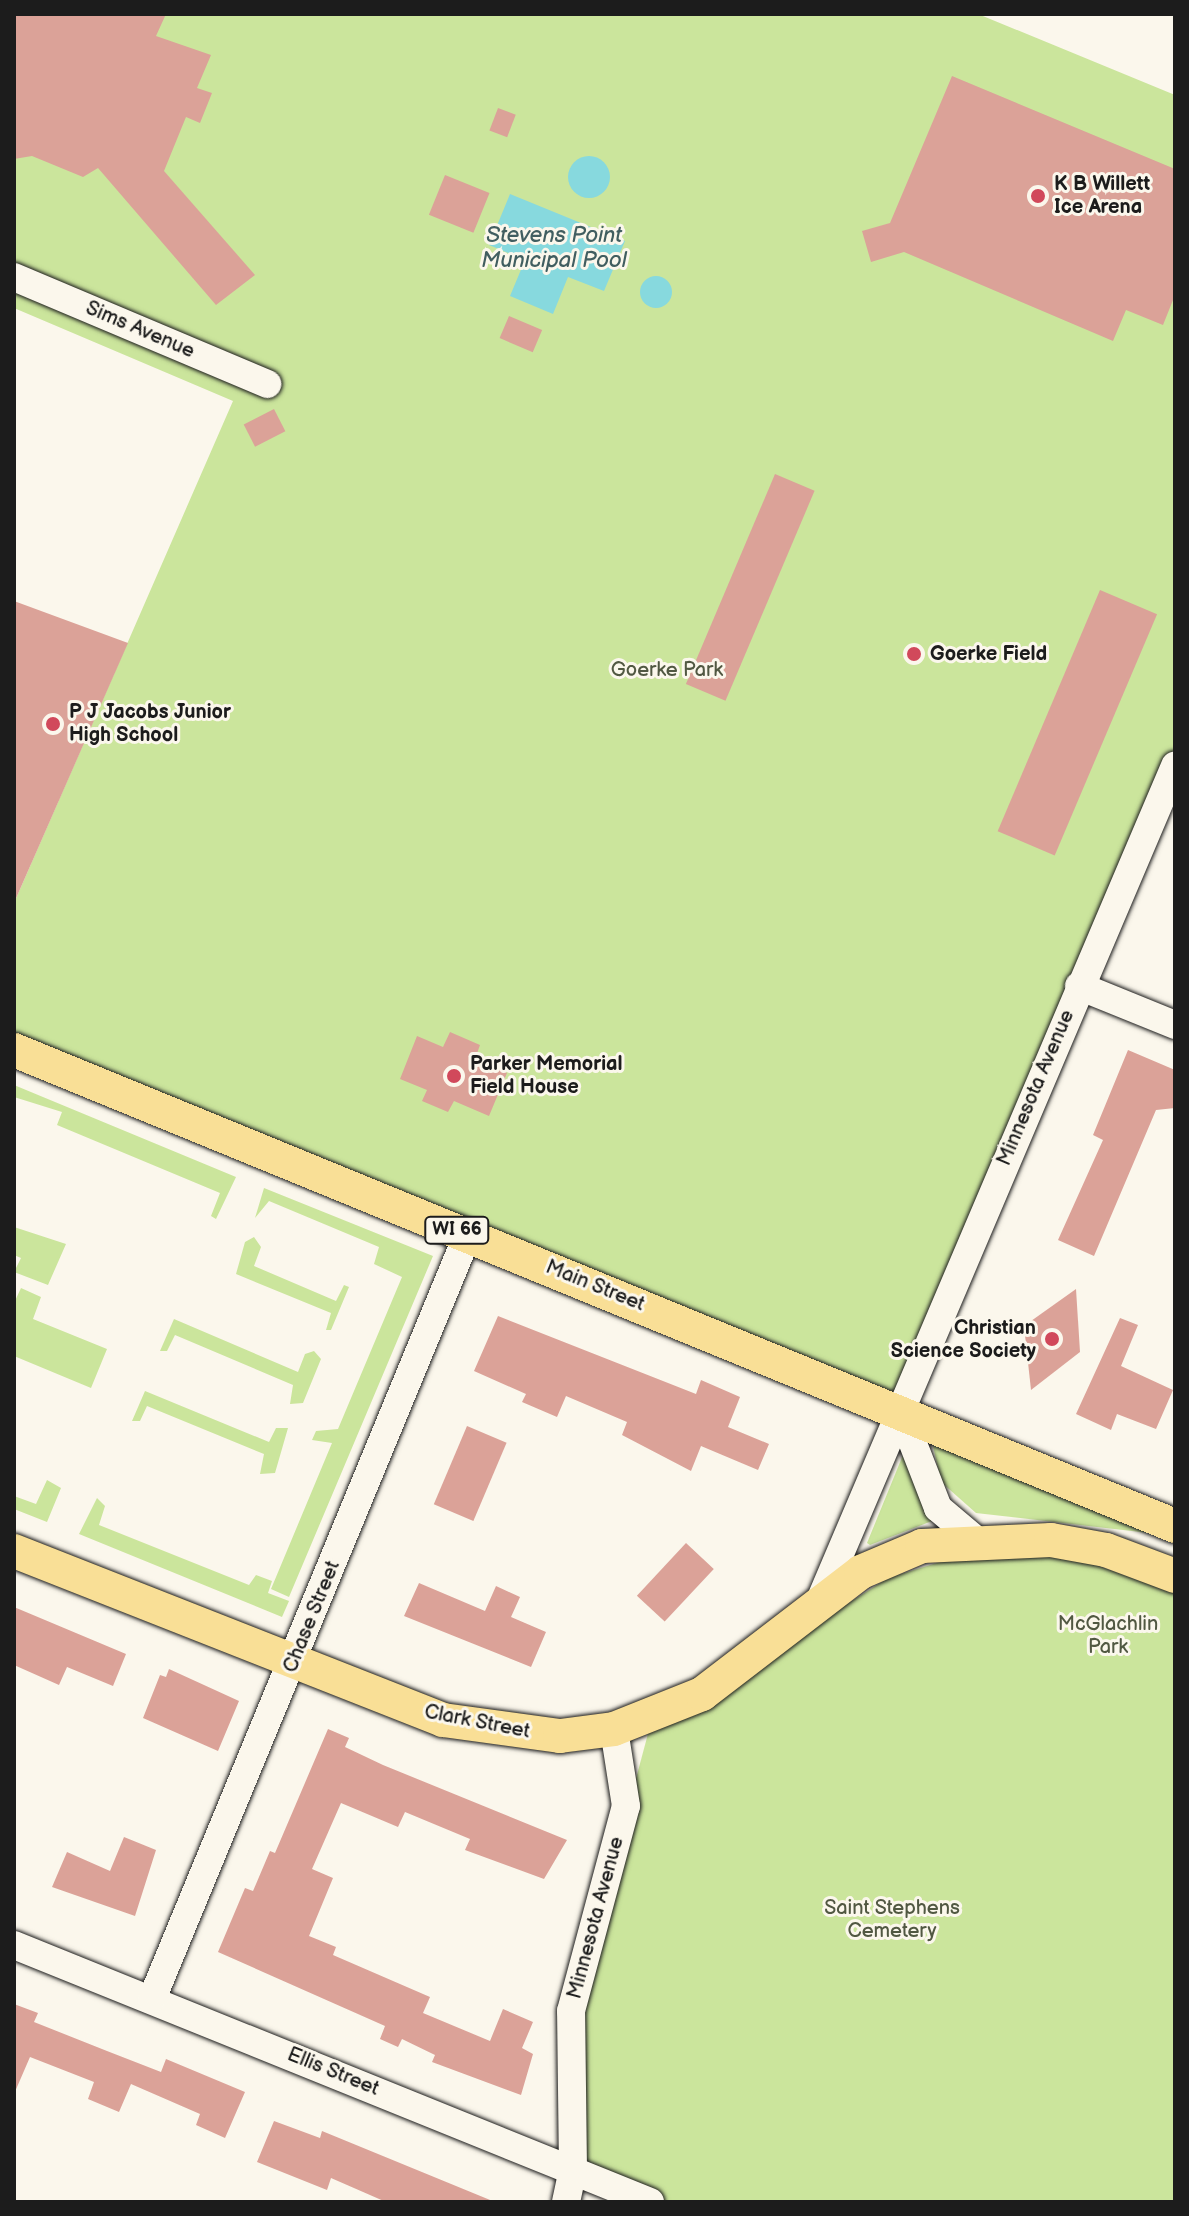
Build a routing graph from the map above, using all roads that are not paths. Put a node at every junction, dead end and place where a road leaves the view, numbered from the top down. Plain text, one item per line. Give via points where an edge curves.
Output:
1 (14, 277) edge
2 (267, 384) dead end
3 (1175, 766) edge
4 (1079, 986) junction
5 (1175, 1025) edge
6 (14, 1050) edge
7 (468, 1234) junction
8 (900, 1410) junction
9 (1175, 1526) edge
10 (976, 1540) junction
11 (14, 1551) edge
12 (1175, 1576) edge
13 (819, 1603) junction
14 (292, 1665) junction
15 (614, 1729) junction
16 (14, 1945) edge
17 (152, 1999) junction
18 (573, 2170) junction
19 (566, 2202) edge
20 (650, 2202) edge

1 - 2 street, Sims Avenue
3 - 4 street, Minnesota Avenue
4 - 5 street
4 - 8 street, Minnesota Avenue
6 - 7 main road, Main Street / WI 66
7 - 8 main road, Main Street / WI 66
7 - 14 street, Chase Street
8 - 9 main road, Main Street / WI 66
8 - 10 street via 938,1508
8 - 13 street, Minnesota Avenue
10 - 12 main road, Clark Street via 1051,1540 1106,1550
10 - 13 main road, Clark Street via 890,1556
11 - 14 main road, Clark Street
13 - 15 main road, Clark Street via 738,1672 667,1711
14 - 15 main road, Clark Street via 443,1720 560,1736
14 - 17 street, Chase Street
15 - 18 street, Minnesota Avenue via 626,1806 571,2011
16 - 17 street, Ellis Street
17 - 18 street, Ellis Street
18 - 19 street, Minnesota Avenue
18 - 20 street, Ellis Street

